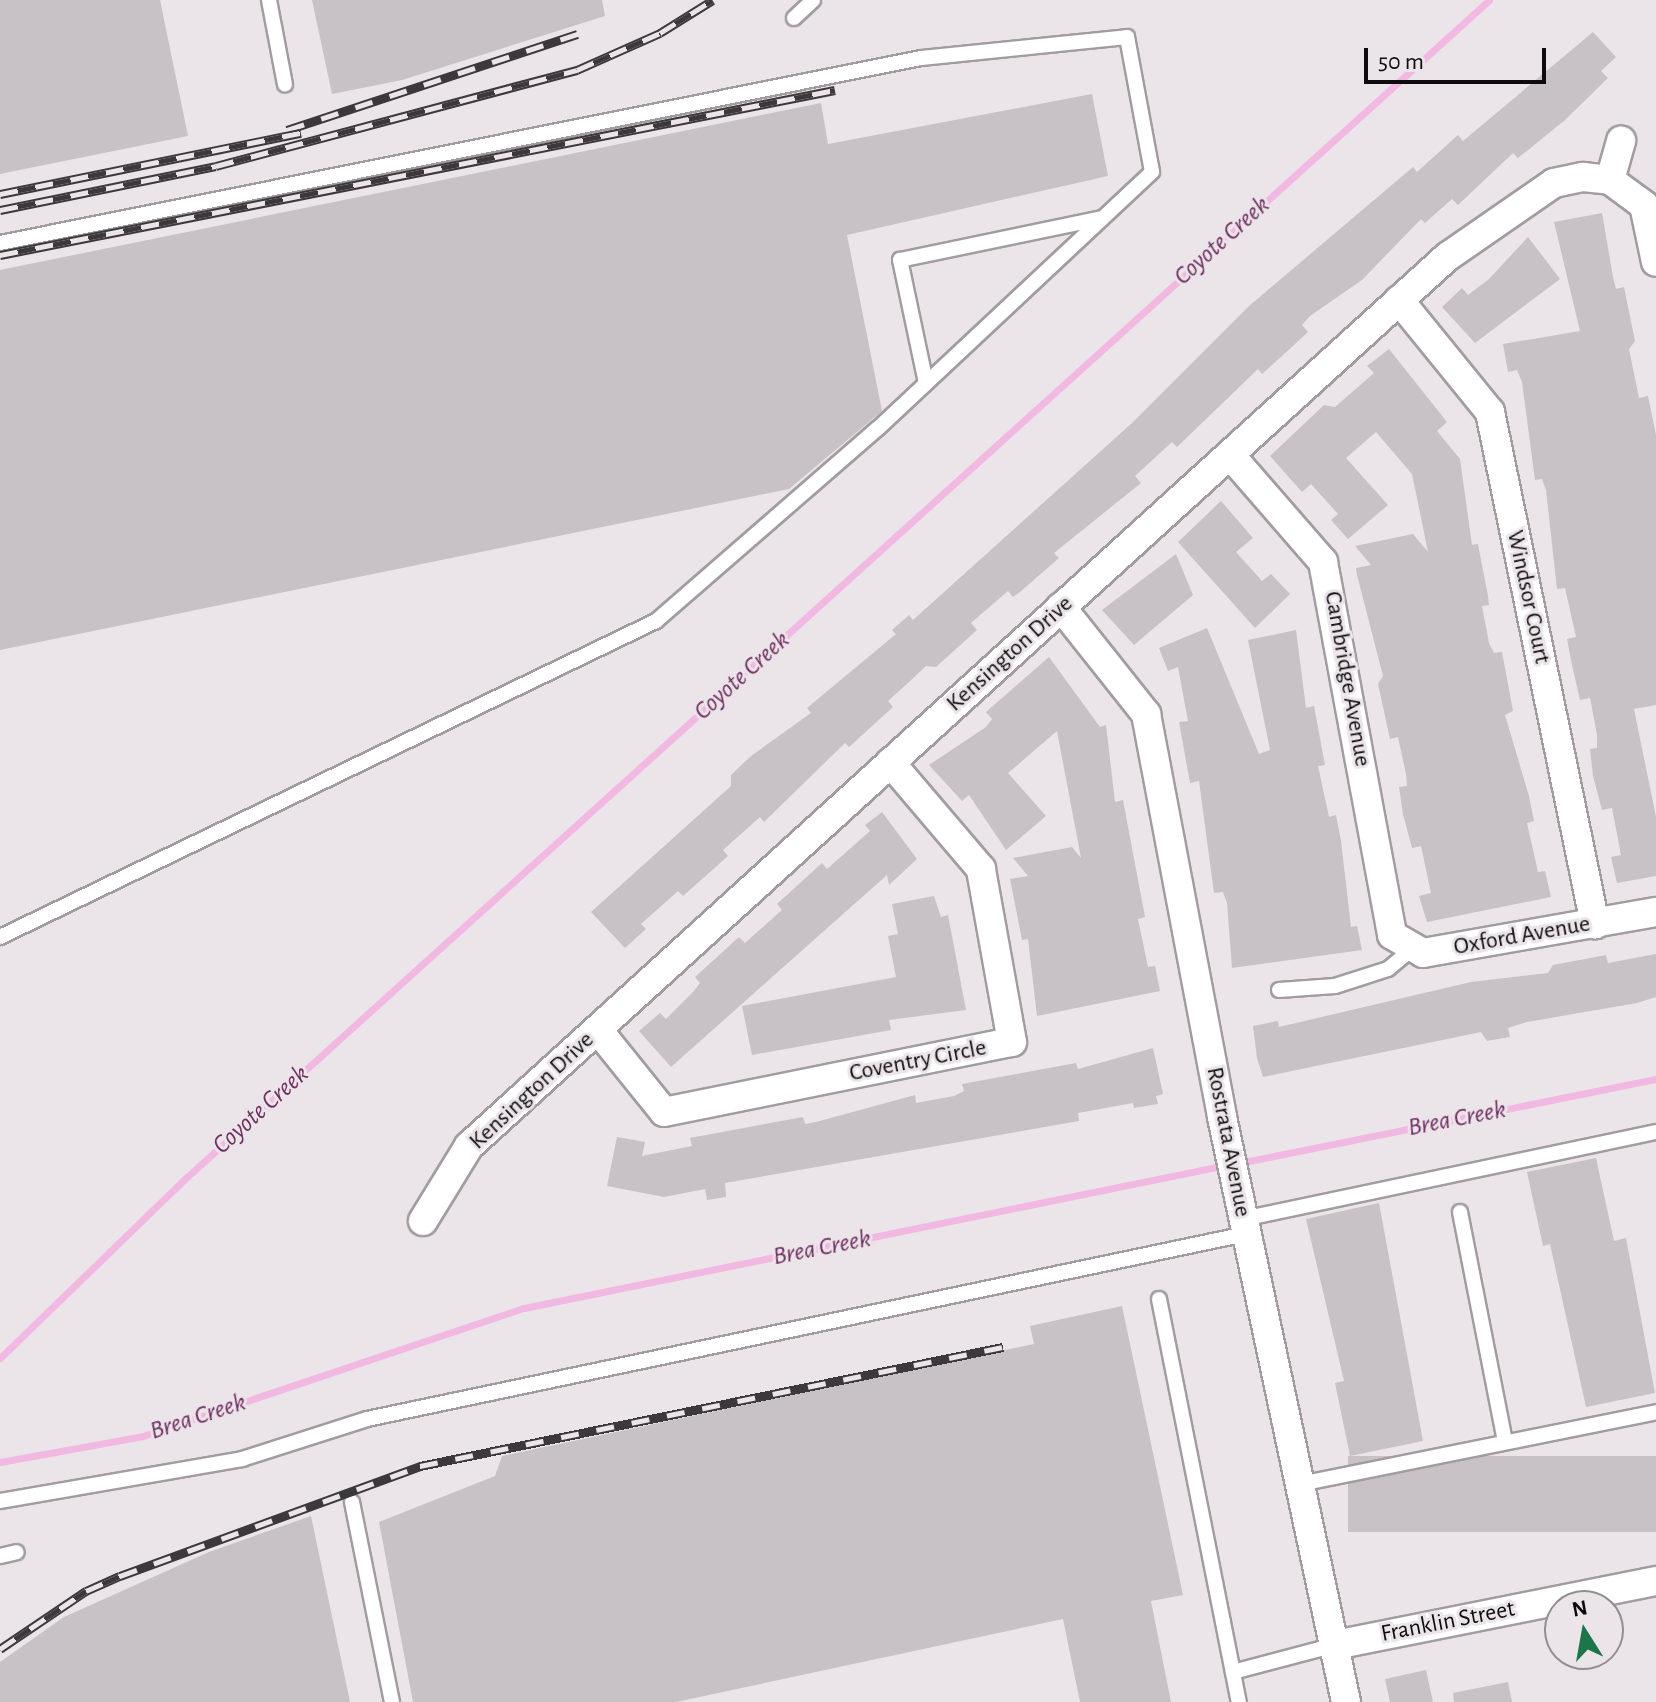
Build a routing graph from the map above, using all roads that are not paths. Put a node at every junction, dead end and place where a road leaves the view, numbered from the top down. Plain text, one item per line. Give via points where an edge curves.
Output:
1 (269, 0) edge
2 (813, 0) edge
3 (794, 18) dead end
4 (285, 85) dead end
5 (1621, 141) dead end
6 (1610, 180) junction
7 (1103, 218) junction
8 (0, 243) edge
9 (1656, 262) edge
10 (1399, 300) junction
11 (926, 383) junction
12 (1231, 456) junction
13 (1061, 607) junction
14 (890, 762) junction
15 (1656, 912) edge
16 (1595, 924) junction
17 (0, 937) edge
18 (1402, 941) junction
19 (1279, 990) dead end
20 (598, 1030) junction
21 (1656, 1132) edge
22 (1460, 1212) dead end
23 (423, 1221) dead end
24 (1244, 1223) junction
25 (1159, 1299) dead end
26 (1656, 1412) edge
27 (1505, 1442) junction
28 (1300, 1484) junction
29 (0, 1501) edge
30 (352, 1502) dead end
31 (17, 1552) dead end
32 (0, 1556) edge
33 (1656, 1581) edge
34 (1335, 1645) junction
35 (1233, 1672) junction
36 (392, 1702) edge
37 (1239, 1702) edge
38 (1346, 1702) edge

1 - 4 lane
2 - 3 lane
5 - 6 street
6 - 9 street via 1644,205
6 - 10 street, Kensington Drive via 1554,183 1447,257
7 - 8 lane via 1152,172 1127,37 921,58
7 - 11 lane
7 - 11 lane via 900,260
10 - 12 street, Kensington Drive
10 - 16 street, Windsor Court via 1490,412
11 - 17 lane via 656,621
12 - 13 street, Kensington Drive
12 - 18 street, Cambridge Avenue via 1323,562
13 - 14 street, Kensington Drive
13 - 24 street, Rostrata Avenue via 1146,714
14 - 20 street, Kensington Drive
14 - 20 street, Coventry Circle via 981,869 1012,1042 664,1112
15 - 16 street, Oxford Avenue
16 - 18 street, Oxford Avenue via 1423,953
18 - 19 lane via 1388,969 1335,986
20 - 23 street, Kensington Drive via 469,1146
21 - 24 lane
22 - 27 lane
24 - 28 street, Rostrata Avenue
24 - 29 lane via 367,1419 242,1459
25 - 35 lane
26 - 27 lane
27 - 28 lane
28 - 34 street, Rostrata Avenue
30 - 36 lane
31 - 32 lane
33 - 34 street, Franklin Street
34 - 35 lane
34 - 38 street, Rostrata Avenue
35 - 37 lane

